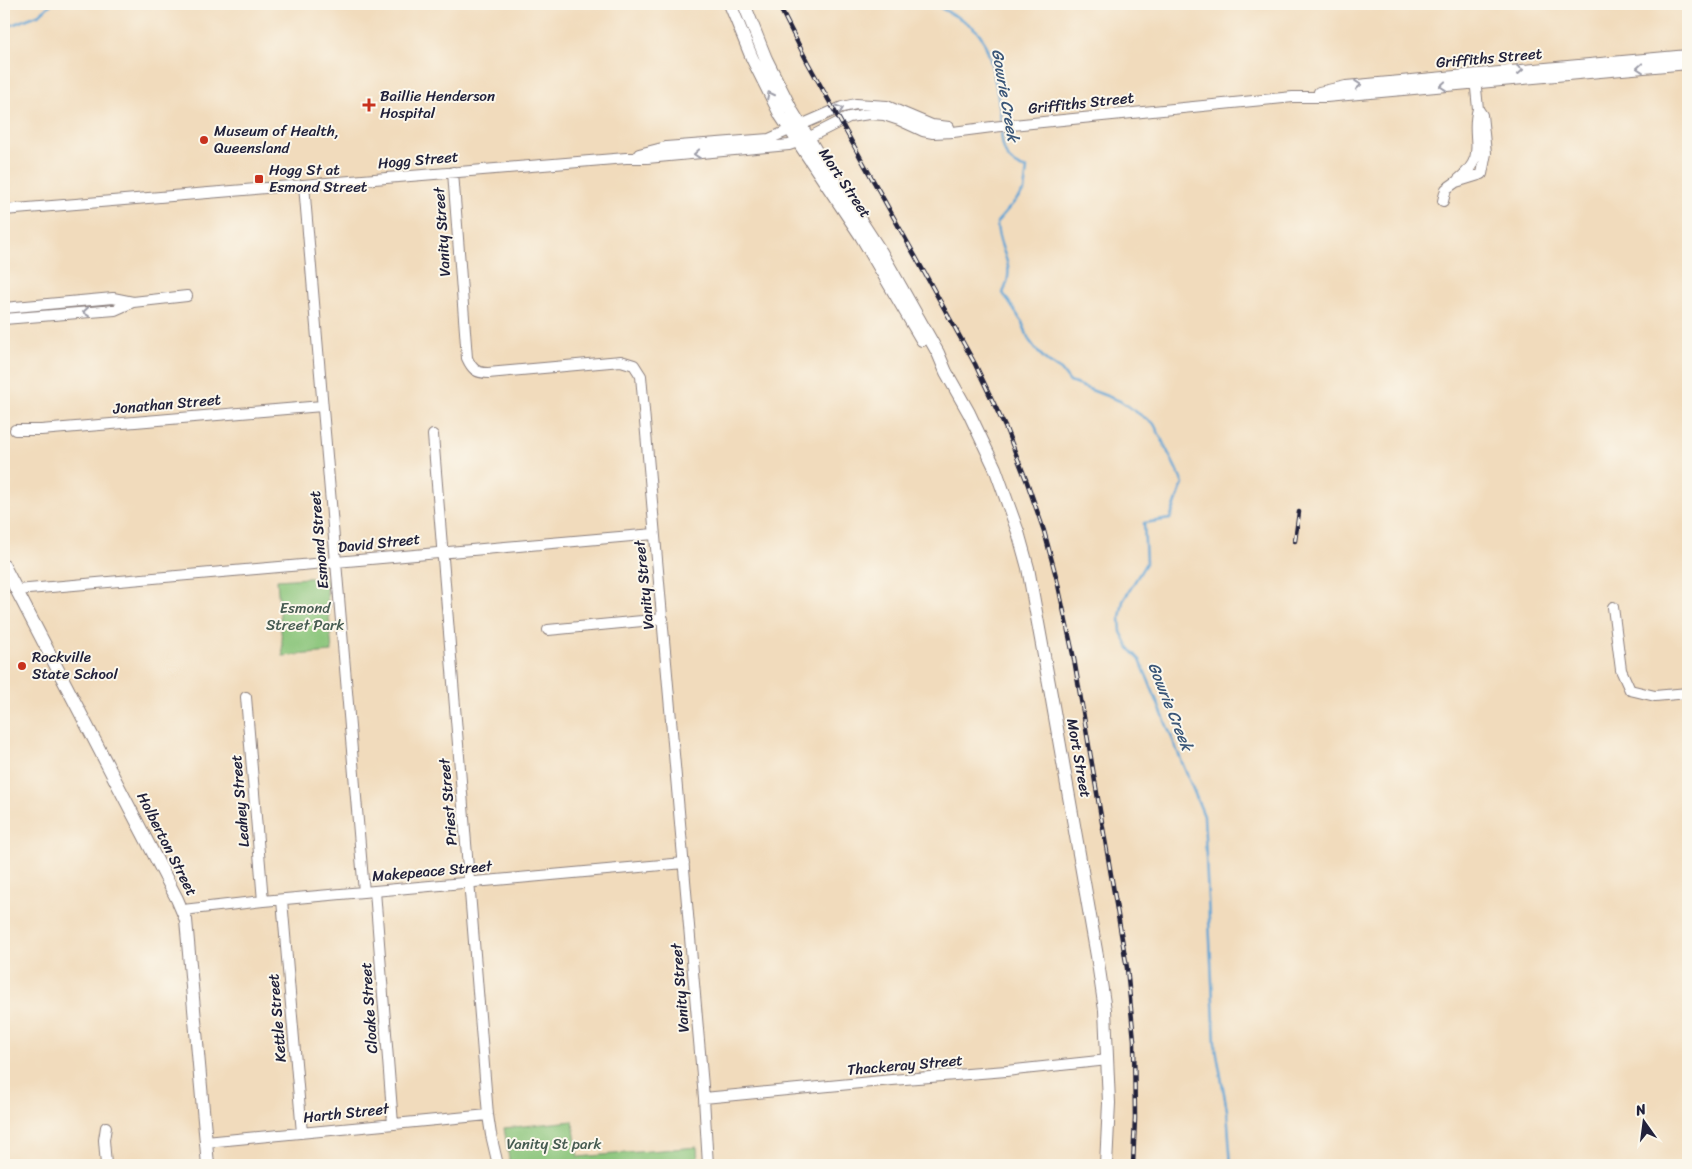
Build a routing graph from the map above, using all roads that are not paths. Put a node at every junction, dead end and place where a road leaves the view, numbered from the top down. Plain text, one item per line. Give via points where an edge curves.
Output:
1 (730, 4) edge
2 (744, 4) edge
3 (1688, 55) edge
4 (1688, 64) edge
5 (1475, 79) junction
6 (796, 128) junction
7 (960, 130) junction
8 (803, 140) junction
9 (626, 158) junction
10 (453, 172) junction
11 (304, 185) junction
12 (1443, 201) dead end
13 (4, 210) edge
14 (187, 296) dead end
15 (134, 302) junction
16 (4, 308) edge
17 (4, 319) edge
18 (322, 406) junction
19 (15, 430) dead end
20 (433, 435) dead end
21 (654, 534) junction
22 (441, 552) junction
23 (336, 562) junction
24 (4, 566) edge
25 (16, 590) junction
26 (1613, 608) dead end
27 (663, 619) junction
28 (548, 630) dead end
29 (1688, 693) edge
30 (246, 698) dead end
31 (684, 863) junction
32 (470, 883) junction
33 (375, 891) junction
34 (364, 892) junction
35 (282, 900) junction
36 (264, 901) junction
37 (183, 910) junction
38 (1108, 1060) junction
39 (704, 1098) junction
40 (488, 1115) junction
41 (393, 1124) junction
42 (106, 1127) dead end
43 (302, 1133) junction
44 (206, 1142) junction
45 (106, 1165) edge
46 (208, 1165) edge
47 (498, 1165) edge
48 (708, 1165) edge
49 (1106, 1165) edge

6 -> 1 main road, Mort Street via 765,86
2 - 6 main road, Mort Street
5 -> 3 street, Griffiths Street
4 -> 5 street, Griffiths Street
5 - 7 street, Griffiths Street via 1326,97 1293,97
5 - 12 street via 1486,153 1482,174 1456,182 1446,189
6 -> 7 street, Griffiths Street via 842,108 871,104 899,110 932,125
6 - 8 main road, Mort Street
6 - 9 street, Hogg Street via 769,139 666,147
7 - 8 street, Griffiths Street via 923,131 884,115 869,114 849,117
8 -> 9 street, Hogg Street via 774,147
8 - 38 main road, Mort Street via 900,284 938,353 995,468 1018,532 1028,568 1097,956
9 - 10 street, Hogg Street
10 - 11 street, Hogg Street
10 - 21 street, Vanity Street via 467,358 471,368 488,374 621,361 634,365 641,376
11 - 13 street, Hogg Street
11 - 18 street, Esmond Street
14 - 15 street
15 - 16 street via 113,298
15 -> 17 street via 115,310
18 - 19 street, Jonathan Street
18 - 23 street, Esmond Street
20 - 22 street, Priest Street
21 - 22 street, David Street
21 - 27 street, Vanity Street
22 - 23 street, David Street
22 - 32 street, Priest Street
23 - 25 street, David Street
23 - 34 street, Esmond Street
24 - 25 main road, Holberton Street
25 - 37 main road, Holberton Street
26 - 29 street via 1621,670 1630,690 1654,696
27 - 28 street
27 - 31 street, Vanity Street
30 - 36 street, Leahey Street
31 - 32 street, Makepeace Street
31 - 39 street, Vanity Street
32 - 33 street, Makepeace Street
32 - 40 street, Priest Street
33 - 34 street, Makepeace Street
33 - 41 street, Cloake Street
34 - 35 street, Makepeace Street
35 - 36 street, Makepeace Street
35 - 43 street, Kettle Street
36 - 37 street, Makepeace Street
37 - 44 main road, Holberton Street
38 - 39 street, Thackeray Street
38 - 49 main road, Mort Street
39 - 48 street, Vanity Street
40 - 41 street, Harth Street
40 - 47 street, Priest Street
41 - 43 street, Harth Street
42 - 45 street
43 - 44 street, Harth Street
44 - 46 main road, Holberton Street

